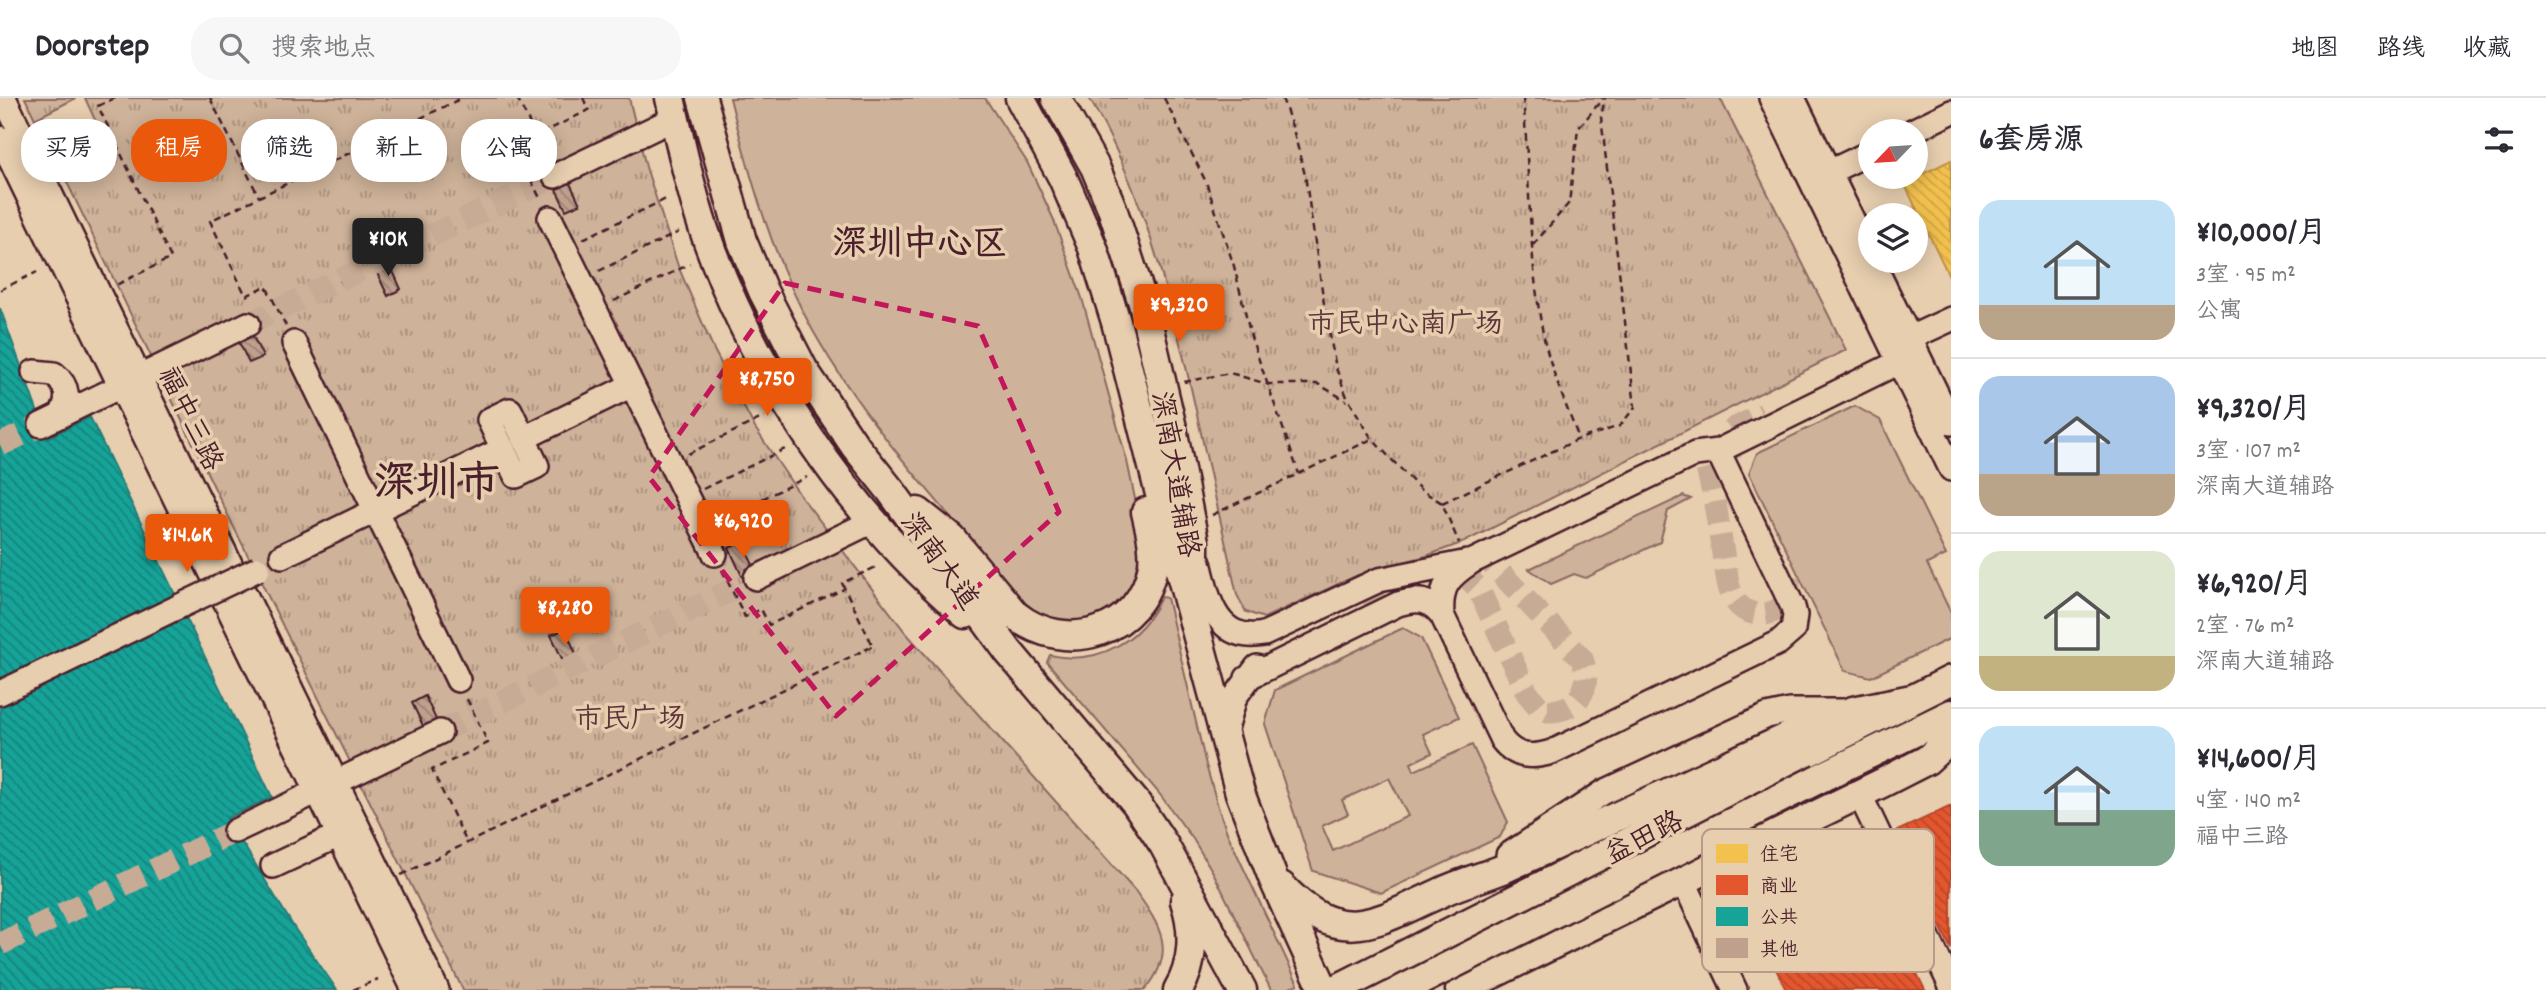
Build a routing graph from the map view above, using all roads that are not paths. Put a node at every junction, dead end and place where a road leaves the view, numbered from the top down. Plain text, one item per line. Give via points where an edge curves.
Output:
1 (4, 98) edge
2 (1020, 98) edge
3 (1056, 98) edge
4 (1771, 98) edge
5 (1793, 98) edge
6 (706, 107) edge
7 (672, 108) edge
8 (1951, 113) edge
9 (1928, 124) edge
10 (0, 138) edge
11 (1858, 158) edge
12 (557, 175) tunnel mouth
13 (1820, 176) junction
14 (550, 218) dead end
15 (1858, 238) edge
16 (1878, 273) edge
17 (1951, 319) edge
18 (248, 324) tunnel mouth
19 (1910, 338) junction
20 (294, 344) road end
21 (1899, 362) junction
22 (34, 372) dead end
23 (1864, 380) junction
24 (130, 382) junction
25 (632, 385) junction
26 (1138, 413) junction
27 (1764, 414) tunnel mouth
28 (1951, 422) edge
29 (524, 438) junction
30 (503, 449) junction
31 (1718, 451) junction
32 (1951, 469) edge
33 (891, 491) junction
34 (376, 511) junction
35 (873, 521) junction
36 (1194, 542) junction
37 (715, 554) road end
38 (1466, 555) junction
39 (282, 556) dead end
40 (258, 569) dead end
41 (757, 578) tunnel mouth
42 (1365, 607) tunnel mouth
43 (1442, 615) junction
44 (1193, 619) junction
45 (1008, 651) junction
46 (1247, 678) junction
47 (458, 680) road end
48 (1951, 680) edge
49 (0, 693) edge
50 (1912, 699) junction
51 (1951, 715) edge
52 (440, 732) tunnel mouth
53 (1224, 736) junction
54 (1948, 745) edge
55 (1859, 759) junction
56 (1813, 767) junction
57 (327, 787) junction
58 (1859, 793) junction
59 (1786, 829) edge
60 (1876, 829) edge
61 (235, 831) tunnel mouth
62 (339, 835) junction
63 (1164, 845) junction
64 (273, 866) dead end
65 (1702, 871) edge
66 (1273, 878) junction
67 (1683, 880) junction
68 (1702, 920) edge
69 (1934, 950) edge
70 (1531, 955) junction
71 (1726, 972) edge
72 (1951, 986) edge
73 (414, 990) edge
74 (437, 990) edge
75 (1178, 990) edge
76 (1242, 990) edge
77 (1324, 990) edge
78 (1335, 990) edge
79 (1402, 990) edge
80 (1460, 990) edge
81 (1514, 990) edge
82 (1735, 990) edge

1 - 24 street, 福中三路
2 - 26 main road via 1063,178 1093,248
3 - 36 main road, 深南大道辅路 via 1095,167 1130,258 1156,355
4 - 13 street
5 - 13 street
6 - 33 main road, 深南大道 via 742,241 782,331 826,406
7 - 12 street
7 - 35 main road via 702,225 759,357 794,415
8 - 9 street
10 - 24 street, 福中三路
11 - 13 street
13 - 15 street
13 - 21 street
14 - 25 street
16 - 19 street
17 - 19 street
18 - 24 street
19 - 28 street
20 - 34 street
21 - 23 street
21 - 32 street
22 - 24 street via 54,374 65,386 67,401 51,420
23 - 27 street via 1829,384
23 - 31 street
24 - 57 street, 福中三路
25 - 29 street
25 - 37 street
26 - 33 main road via 1136,460 1153,546 1151,575 1131,611 1117,623 1088,634 1063,636 1028,625 952,539
26 - 44 main road
29 - 30 street via 537,467 516,476
29 - 30 street via 510,410 489,420
30 - 34 street
31 - 38 street via 1695,454
31 - 43 street via 1793,607 1793,630 1783,640 1552,752 1530,756 1510,749 1502,740
33 - 45 main road, 深南大道
34 - 39 street
34 - 47 street
35 - 41 street
35 - 45 main road via 954,604
36 - 38 street via 1215,614 1238,634 1250,636 1264,634 1379,580
36 - 44 main road, 深南大道辅路
38 - 43 street via 1445,584
40 - 49 street, bridge
42 - 46 street via 1277,649
43 - 46 street via 1425,601 1398,604
44 - 53 main road
45 - 63 main road, 深南大道 via 1136,803
46 - 53 street via 1235,697
48 - 50 main road, 益田路
50 - 56 main road, 益田路
50 - 66 main road via 1819,723 1503,869 1369,924 1334,923 1309,911
51 - 55 main road, 益田路
52 - 57 street
53 - 66 main road
54 - 55 main road
54 - 58 main road
55 - 56 main road, 益田路
56 - 78 main road, 益田路
56 - 79 main road, 益田路, bridge
57 - 61 street
57 - 62 street, 福中三路
57 - 74 street, 福中三路
58 - 59 main road
58 - 60 street
62 - 64 street
62 - 73 street, 福中三路
63 - 75 main road via 1191,928 1189,967
63 - 76 main road, 深南大道
65 - 67 main road
66 - 77 main road
67 - 68 street
67 - 70 main road
69 - 72 street
70 - 80 main road
70 - 81 main road
71 - 82 street

